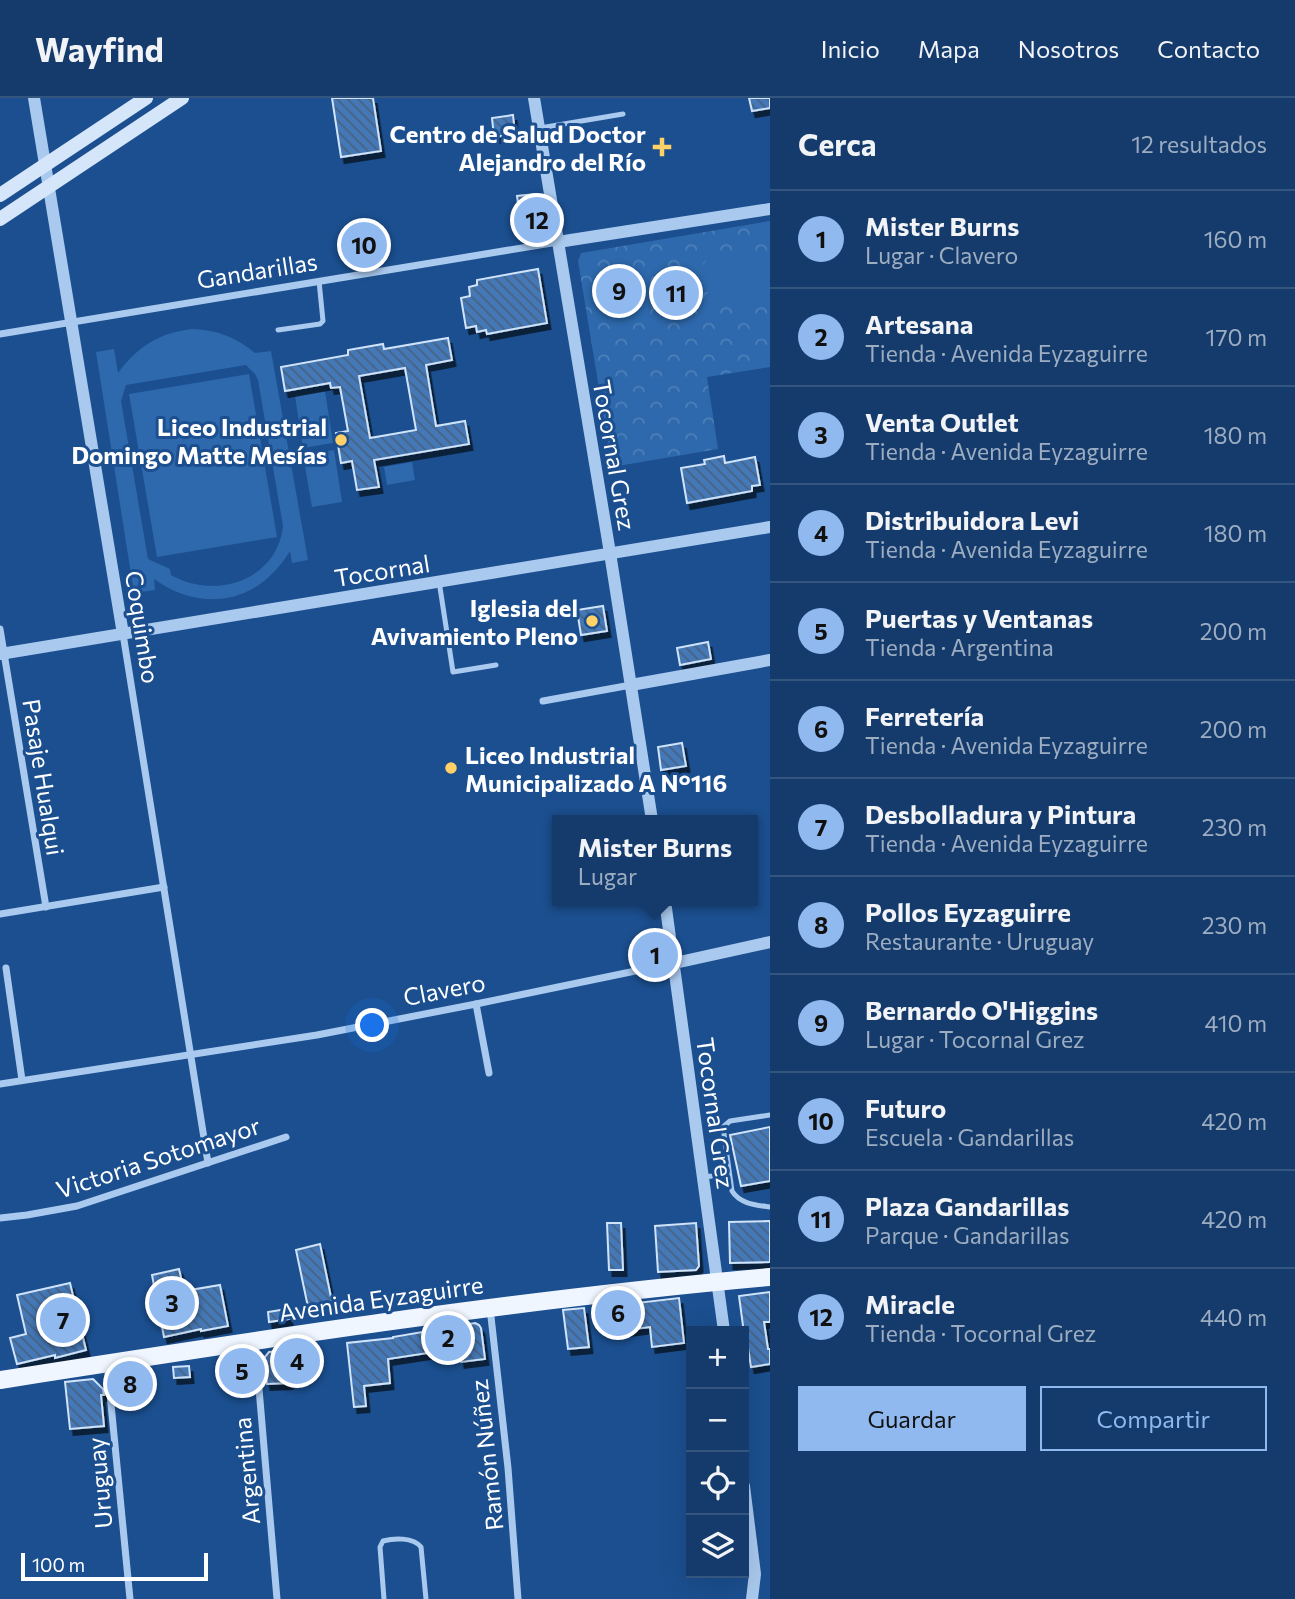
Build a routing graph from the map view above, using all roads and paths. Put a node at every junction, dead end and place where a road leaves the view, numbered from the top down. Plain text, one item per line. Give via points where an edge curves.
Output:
1 (34, 98) edge
2 (146, 98) edge
3 (182, 98) edge
4 (534, 98) edge
5 (623, 114) dead end
6 (539, 128) junction
7 (45, 165) junction
8 (49, 186) junction
9 (0, 195) edge
10 (770, 209) edge
11 (0, 219) edge
12 (558, 242) junction
13 (319, 281) junction
14 (72, 323) junction
15 (278, 330) dead end
16 (0, 334) edge
17 (770, 527) edge
18 (610, 553) junction
19 (439, 581) junction
20 (0, 629) edge
21 (123, 634) junction
22 (2, 654) edge
23 (770, 660) edge
24 (496, 665) dead end
25 (631, 685) junction
26 (543, 701) dead end
27 (651, 815) edge
28 (164, 887) junction
29 (46, 906) junction
30 (666, 906) edge
31 (0, 914) edge
32 (770, 942) edge
33 (675, 963) junction
34 (6, 968) dead end
35 (476, 1004) junction
36 (190, 1055) junction
37 (489, 1073) dead end
38 (22, 1080) junction
39 (0, 1084) edge
40 (770, 1115) edge
41 (286, 1137) dead end
42 (208, 1163) junction
43 (729, 1174) junction
44 (704, 1177) junction
45 (770, 1207) edge
46 (0, 1218) edge
47 (770, 1277) edge
48 (718, 1282) junction
49 (490, 1308) junction
50 (723, 1326) edge
51 (254, 1340) junction
52 (107, 1363) junction
53 (0, 1380) edge
54 (748, 1515) edge
55 (130, 1599) edge
56 (276, 1599) edge
57 (384, 1599) edge
58 (426, 1599) edge
59 (518, 1599) edge
60 (752, 1599) edge

1 - 7 street, Coquimbo
2 - 7 main road
3 - 8 main road
4 - 6 street, Tocornal Grez
5 - 6 lane
6 - 12 street, Tocornal Grez
7 - 8 street, Coquimbo
7 - 9 main road
8 - 11 main road
8 - 14 street, Coquimbo
10 - 12 street, Gandarillas
12 - 13 street, Gandarillas
12 - 18 street, Tocornal Grez
13 - 14 street, Gandarillas
13 - 15 lane via 323,321
14 - 16 street, Gandarillas
14 - 21 street, Coquimbo
17 - 18 street, Tocornal
18 - 19 street, Tocornal
18 - 25 street, Tocornal Grez
19 - 21 street, Tocornal
19 - 24 lane via 453,672
20 - 22 street, Pasaje Hualqui
21 - 22 street, Tocornal
21 - 28 street, Coquimbo
22 - 29 street, Pasaje Hualqui
23 - 25 street
25 - 26 street
25 - 27 street, Tocornal Grez
28 - 29 street
28 - 36 street, Coquimbo
29 - 31 street
30 - 33 street, Tocornal Grez
32 - 33 street, Clavero
33 - 35 street, Clavero
33 - 44 street, Tocornal Grez
34 - 38 street
35 - 36 street, Clavero
35 - 37 street
36 - 38 street, Clavero
36 - 42 street, Coquimbo
38 - 39 street, Clavero
40 - 43 lane via 730,1121 723,1128
41 - 42 street, Victoria Sotomayor
42 - 46 street, Victoria Sotomayor via 77,1206
43 - 44 lane
43 - 45 lane via 737,1199
44 - 48 street, Tocornal Grez
47 - 48 main road, Avenida Eyzaguirre
48 - 49 main road, Avenida Eyzaguirre
48 - 50 street, Tocornal Grez
49 - 51 main road, Avenida Eyzaguirre
49 - 59 street, Ramón Núñez
51 - 52 main road, Avenida Eyzaguirre
51 - 56 street, Argentina
52 - 53 main road, Avenida Eyzaguirre
52 - 55 street, Uruguay
54 - 60 street via 755,1574
57 - 58 lane via 380,1547 389,1539 416,1541 421,1547

